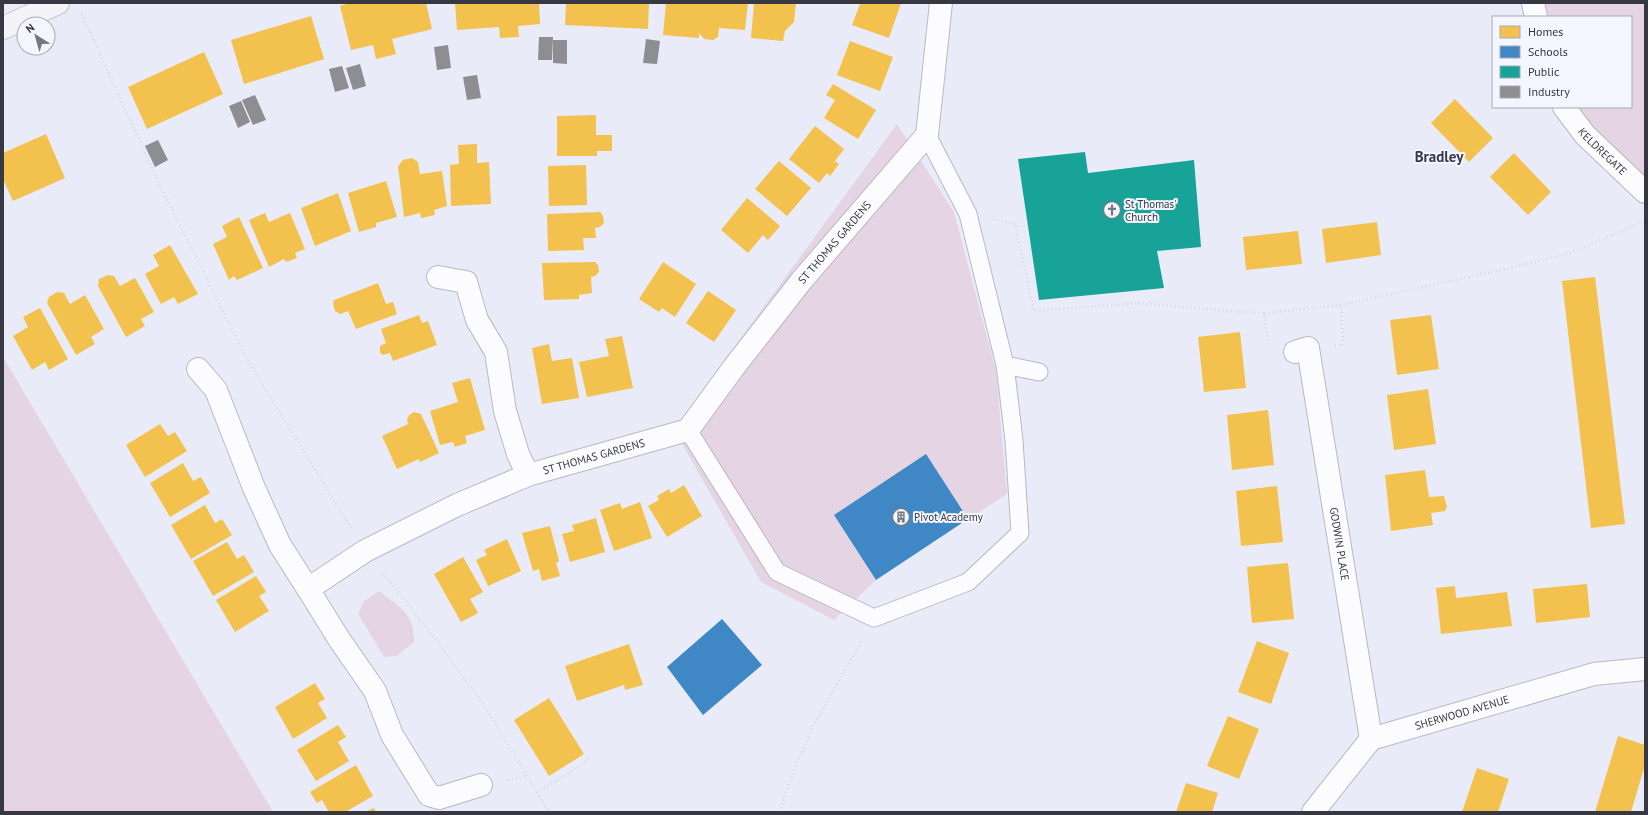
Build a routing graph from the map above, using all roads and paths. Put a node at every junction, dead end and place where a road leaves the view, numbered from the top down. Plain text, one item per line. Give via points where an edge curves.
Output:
1 (58, 3) edge
2 (941, 3) edge
3 (1533, 3) edge
4 (79, 9) dead end
5 (1536, 16) edge
6 (3, 28) edge
7 (1565, 108) edge
8 (928, 135) junction
9 (1645, 192) edge
10 (968, 214) junction
11 (1645, 221) edge
12 (438, 277) dead end
13 (1341, 305) junction
14 (1264, 313) junction
15 (1309, 349) junction
16 (1005, 365) junction
17 (198, 369) dead end
18 (1039, 372) dead end
19 (688, 430) junction
20 (528, 475) junction
21 (365, 552) junction
22 (308, 589) junction
23 (874, 618) junction
24 (1645, 669) edge
25 (1371, 739) junction
26 (589, 758) dead end
27 (481, 785) dead end
28 (537, 792) junction
29 (549, 812) edge
30 (780, 812) edge
31 (1313, 812) edge

1 - 6 main road
2 - 8 street
3 - 5 street
4 - 21 path via 154,173 248,361
7 - 9 street, KELDREGATE via 1585,135
8 - 10 lane
8 - 19 street, ST THOMAS GARDENS via 802,280
10 - 14 path via 1015,224 1034,311 1140,303
10 - 16 lane
11 - 13 path via 1570,253 1523,266
12 - 20 street via 466,282 477,320 496,352 505,411 518,454
13 - 14 path
13 - 15 path via 1343,345
14 - 15 path via 1270,355
15 - 25 street, GODWIN PLACE
16 - 18 lane
16 - 23 lane via 1014,440 1020,533 968,582
17 - 22 street via 216,390 254,488 280,545
19 - 20 street, ST THOMAS GARDENS
19 - 23 lane via 777,572
20 - 21 street, ST THOMAS GARDENS via 457,505
21 - 22 street, ST THOMAS GARDENS
21 - 28 path via 436,640 485,707
22 - 27 street via 375,691 392,735 429,795 438,798
23 - 30 path via 812,728
24 - 25 street, SHERWOOD AVENUE via 1594,674
25 - 31 street
26 - 28 path
28 - 29 path

